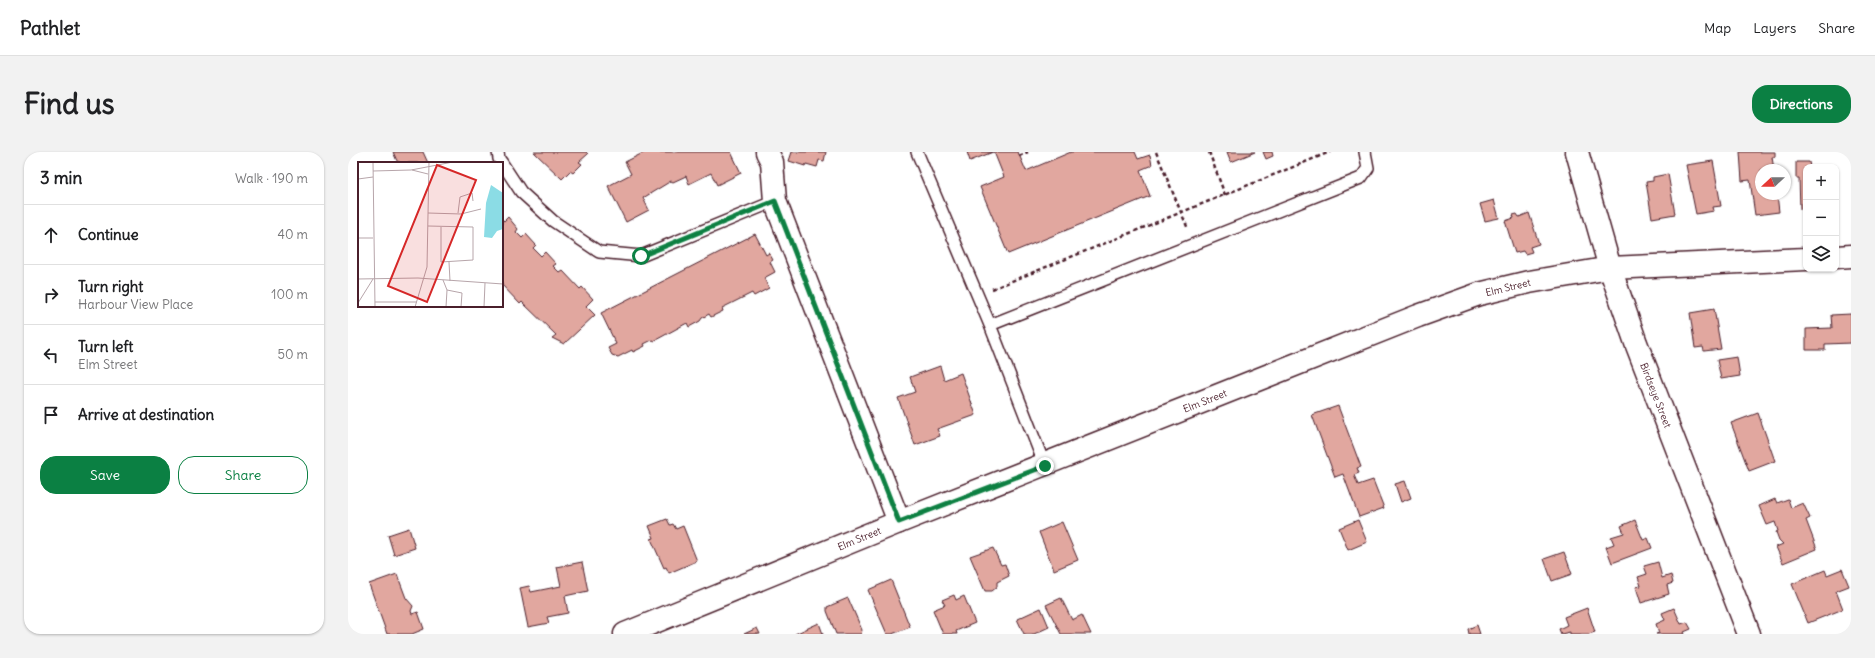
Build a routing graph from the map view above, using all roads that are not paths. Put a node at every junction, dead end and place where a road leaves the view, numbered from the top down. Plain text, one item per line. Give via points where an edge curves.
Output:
1 (498, 152) edge
2 (767, 152) edge
3 (917, 152) edge
4 (1365, 152) edge
5 (1577, 152) edge
6 (502, 162) edge
7 (503, 165) edge
8 (775, 201) junction
9 (1851, 256) edge
10 (1839, 257) edge
11 (1803, 259) edge
12 (1610, 268) junction
13 (990, 325) junction
14 (1045, 466) junction
15 (899, 522) junction
16 (625, 634) edge
17 (1748, 634) edge

1 - 6 lane
2 - 8 street via 772,162
3 - 13 lane
4 - 13 lane via 1368,168 1361,178
5 - 12 street, Birdseye Street
7 - 8 lane via 521,192 553,221 599,252 641,256
8 - 15 street
9 - 10 street
11 - 12 street, Elm Street
12 - 14 street, Elm Street via 1529,282 1480,294 1418,316
12 - 17 street, Birdseye Street via 1636,343
13 - 14 lane
14 - 15 street, Elm Street
15 - 16 street, Elm Street

